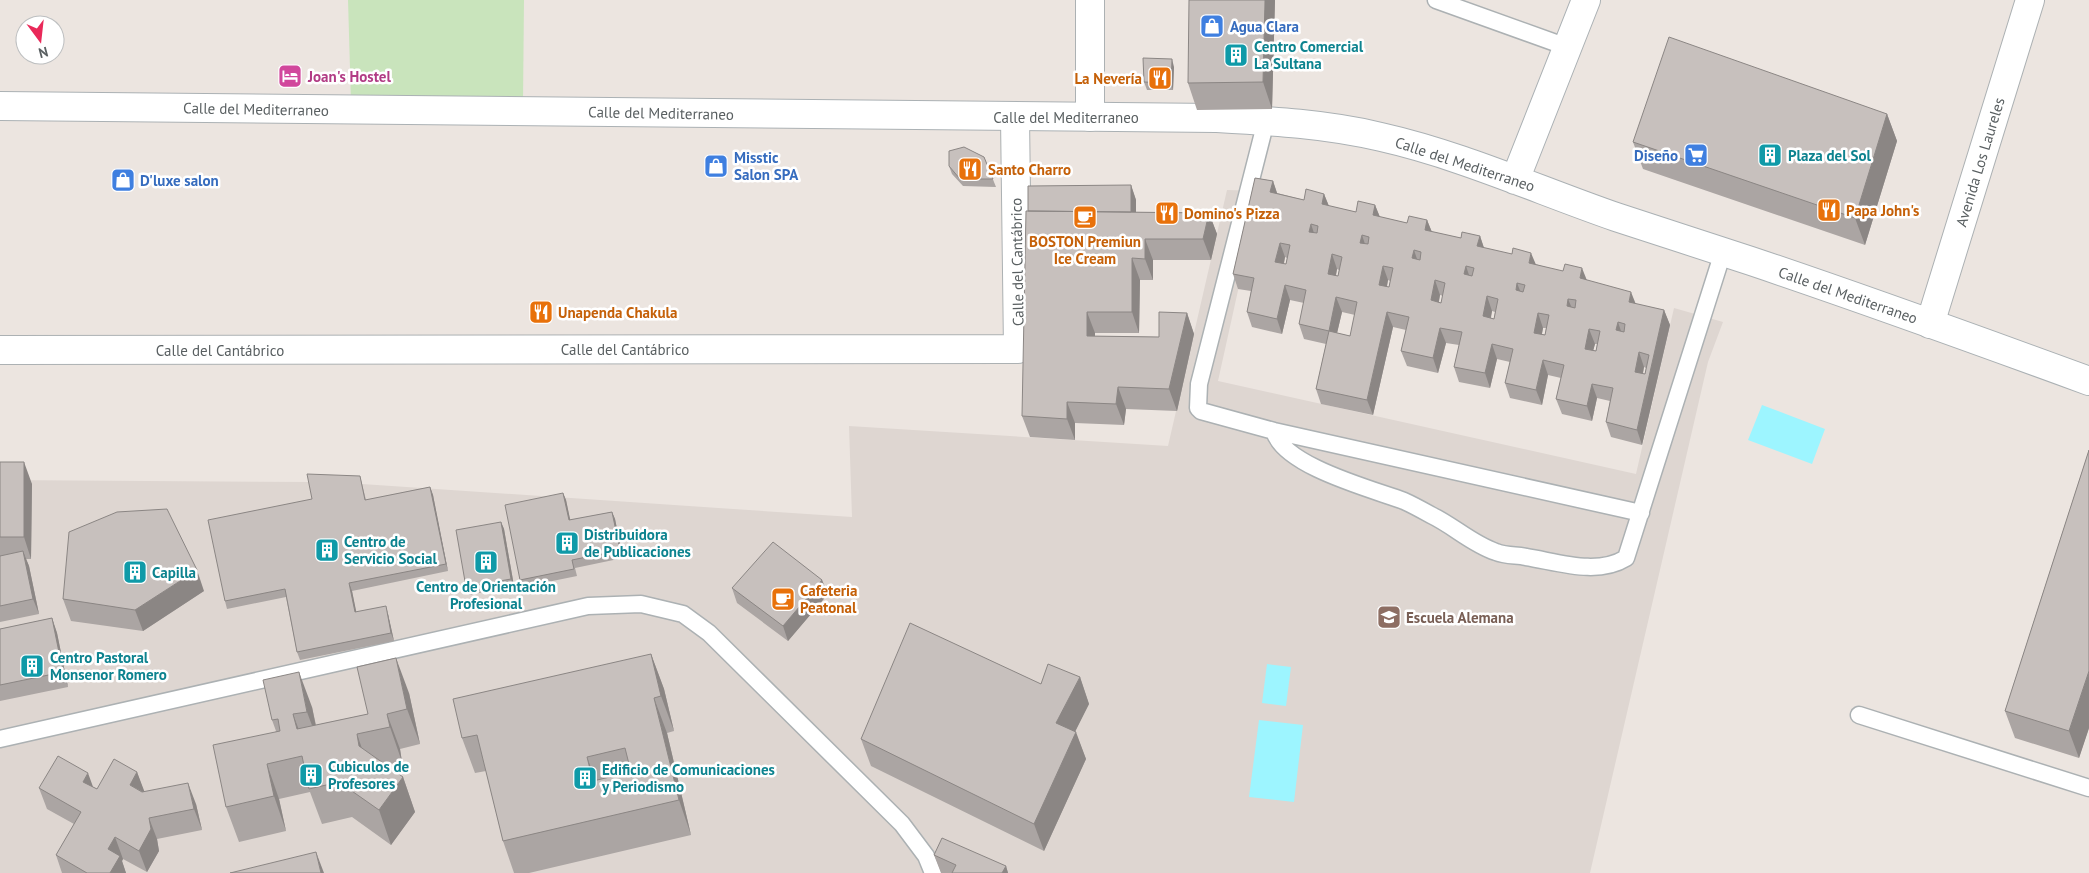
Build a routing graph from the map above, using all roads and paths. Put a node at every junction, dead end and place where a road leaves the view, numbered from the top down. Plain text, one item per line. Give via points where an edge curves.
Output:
1 (1090, 0) edge
2 (1436, 0) edge
3 (1586, 0) edge
4 (2030, 0) edge
5 (1567, 47) junction
6 (0, 106) edge
7 (1090, 117) junction
8 (1015, 118) junction
9 (1266, 120) junction
10 (1515, 180) junction
11 (1723, 252) junction
12 (1930, 324) junction
13 (0, 350) edge
14 (2089, 381) edge
15 (1274, 431) junction
16 (1641, 513) junction
17 (1859, 715) dead end
18 (0, 739) edge
19 (2089, 788) edge
20 (933, 873) edge

1 - 7 street
2 - 5 lane
3 - 5 street
4 - 12 street, Avenida Los Laureles
5 - 10 street
6 - 8 street, Calle del Mediterraneo
7 - 8 street, Calle del Mediterraneo
7 - 9 street, Calle del Mediterraneo
8 - 13 street, Calle del Cantábrico via 1018,349
9 - 10 street, Calle del Mediterraneo via 1381,137
9 - 15 lane via 1200,384 1198,408 1204,414
10 - 11 street, Calle del Mediterraneo
11 - 12 street, Calle del Mediterraneo
11 - 16 lane
12 - 14 street, Calle del Mediterraneo
15 - 16 lane
15 - 16 lane via 1276,440 1284,448 1305,462 1441,519 1470,540 1497,553 1607,567 1626,558
17 - 19 lane
18 - 20 lane via 588,606 641,604 683,614 709,633 902,824 926,856

